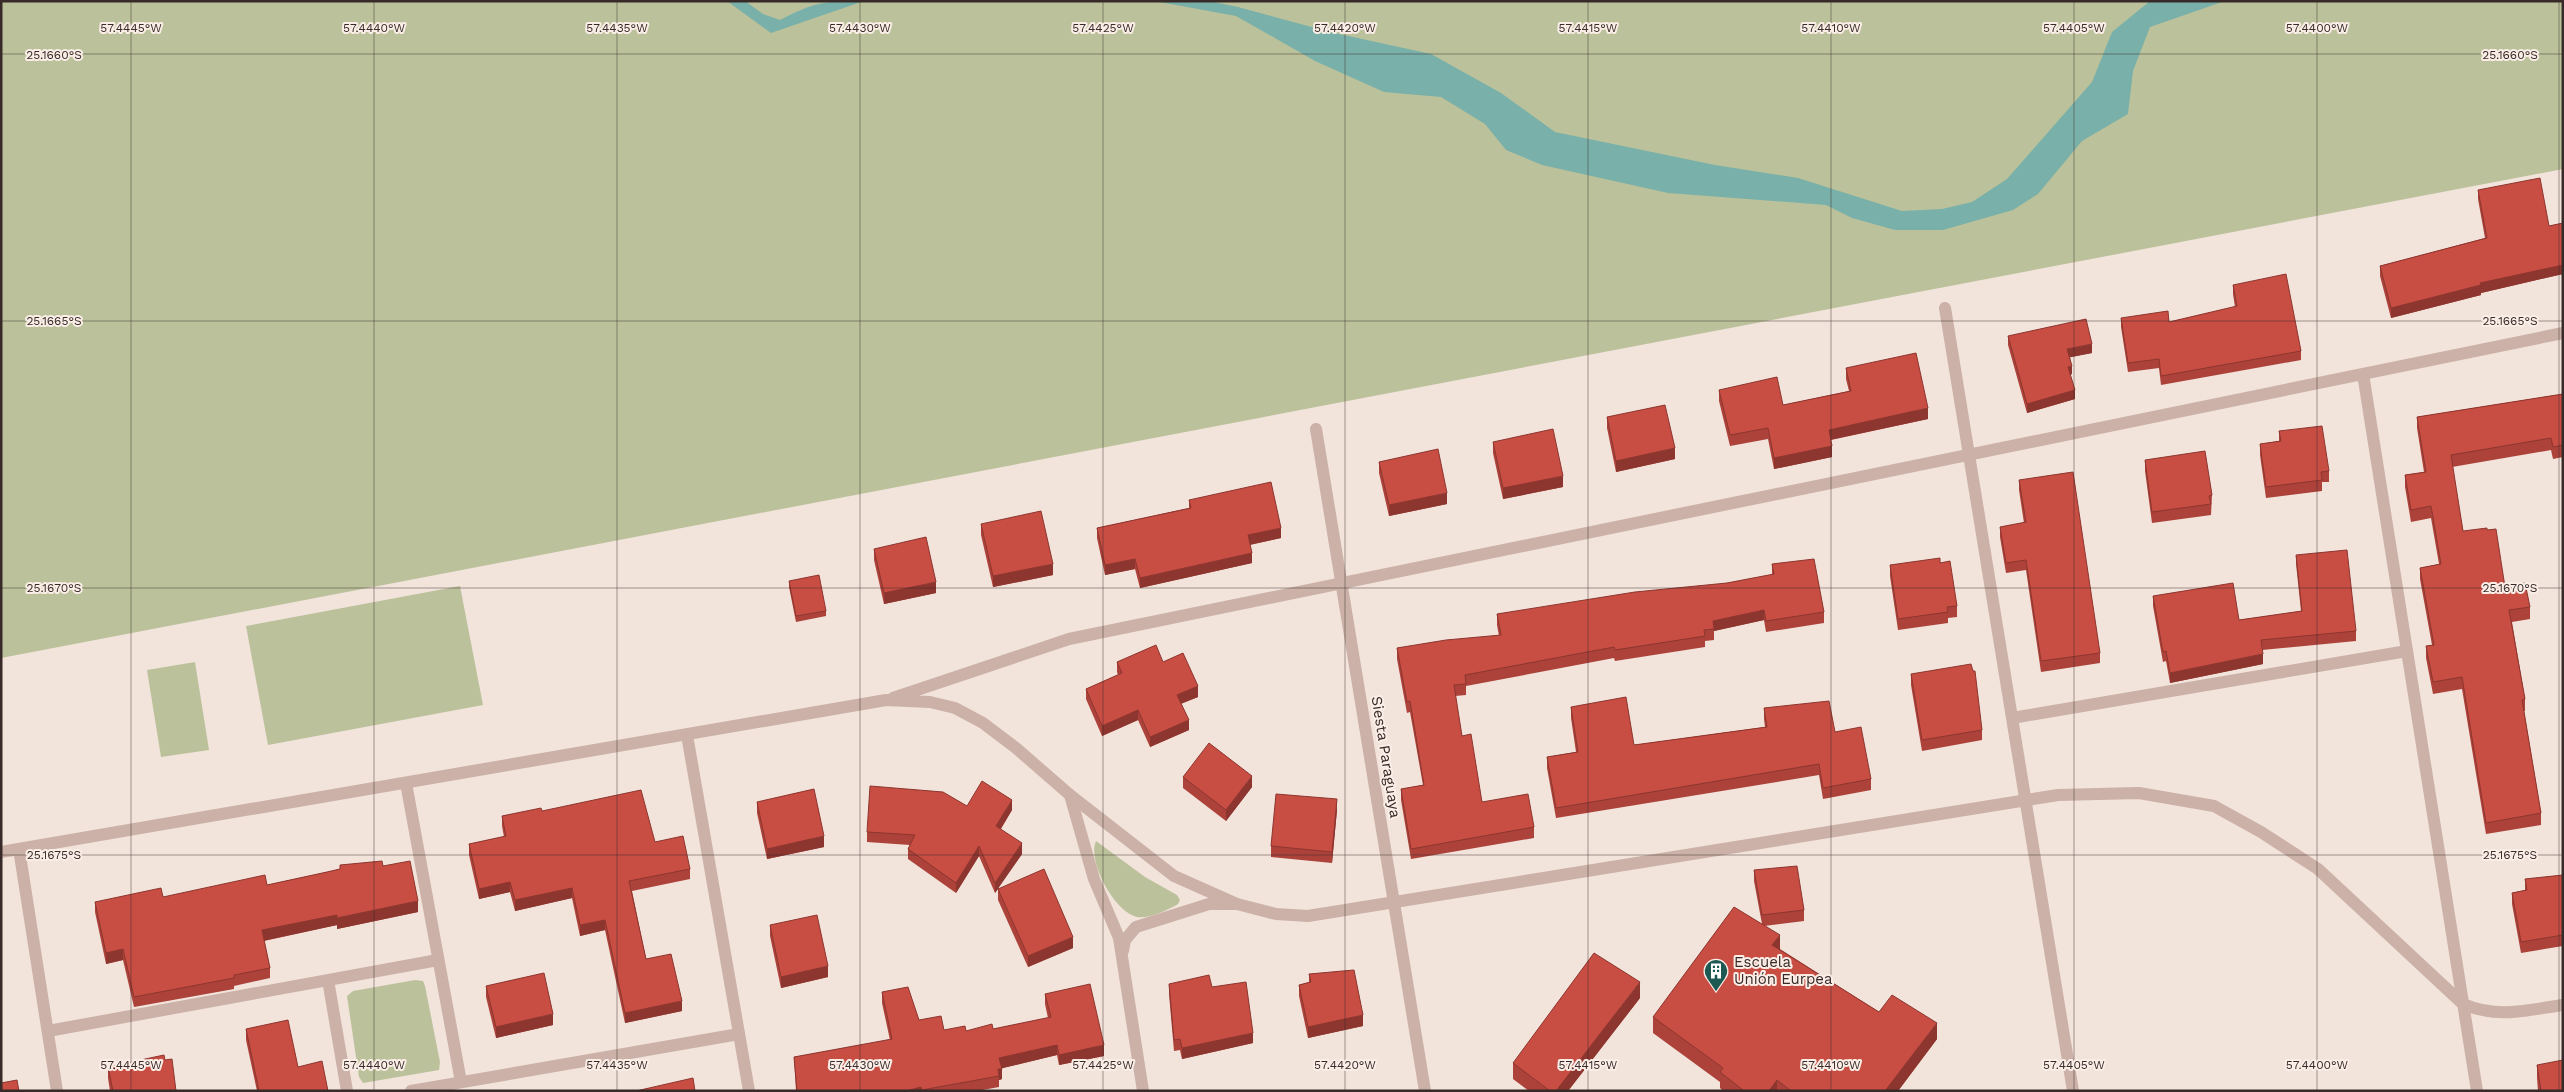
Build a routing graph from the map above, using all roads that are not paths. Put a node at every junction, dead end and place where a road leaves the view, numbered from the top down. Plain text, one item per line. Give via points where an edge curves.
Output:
1 (1945, 308) dead end
2 (2563, 333) edge
3 (2363, 374) junction
4 (1316, 429) dead end
5 (1968, 454) junction
6 (1341, 583) junction
7 (2407, 651) junction
8 (886, 700) junction
9 (2012, 718) junction
10 (687, 735) junction
11 (406, 783) junction
12 (1070, 795) junction
13 (2026, 801) junction
14 (19, 849) junction
15 (1, 852) edge
16 (1394, 902) junction
17 (1237, 904) junction
18 (1122, 959) junction
19 (438, 960) junction
20 (328, 980) junction
21 (2463, 1004) junction
22 (2563, 1005) edge
23 (48, 1031) junction
24 (739, 1034) junction
25 (461, 1082) junction
26 (58, 1091) edge
27 (347, 1091) edge
28 (411, 1091) edge
29 (749, 1091) edge
30 (1143, 1091) edge
31 (1425, 1091) edge
32 (2073, 1091) edge
33 (2477, 1091) edge

1 - 5 street
2 - 3 street
3 - 5 street
3 - 7 street
4 - 6 street, Siesta Paraguaya
5 - 6 street
5 - 9 street
6 - 8 street via 1069,639
6 - 16 street, Siesta Paraguaya
7 - 9 street
7 - 21 street
8 - 10 street
8 - 12 street via 930,702 956,708 1016,748
9 - 13 street
10 - 11 street
10 - 24 street
11 - 14 street
11 - 19 street
12 - 17 street via 1174,876
12 - 18 street via 1094,879 1119,938
13 - 16 street
13 - 21 street via 2058,796 2139,793 2214,806 2318,869
13 - 32 street
14 - 15 street
14 - 23 street
16 - 17 street via 1308,916 1276,914
16 - 31 street, Siesta Paraguaya
17 - 18 street via 1209,904 1136,927 1125,940
18 - 30 street
19 - 20 street
19 - 25 street
20 - 23 street
20 - 27 street
21 - 22 street via 2481,1012 2502,1014
21 - 33 street
23 - 26 street
24 - 25 street
24 - 29 street
25 - 28 street

